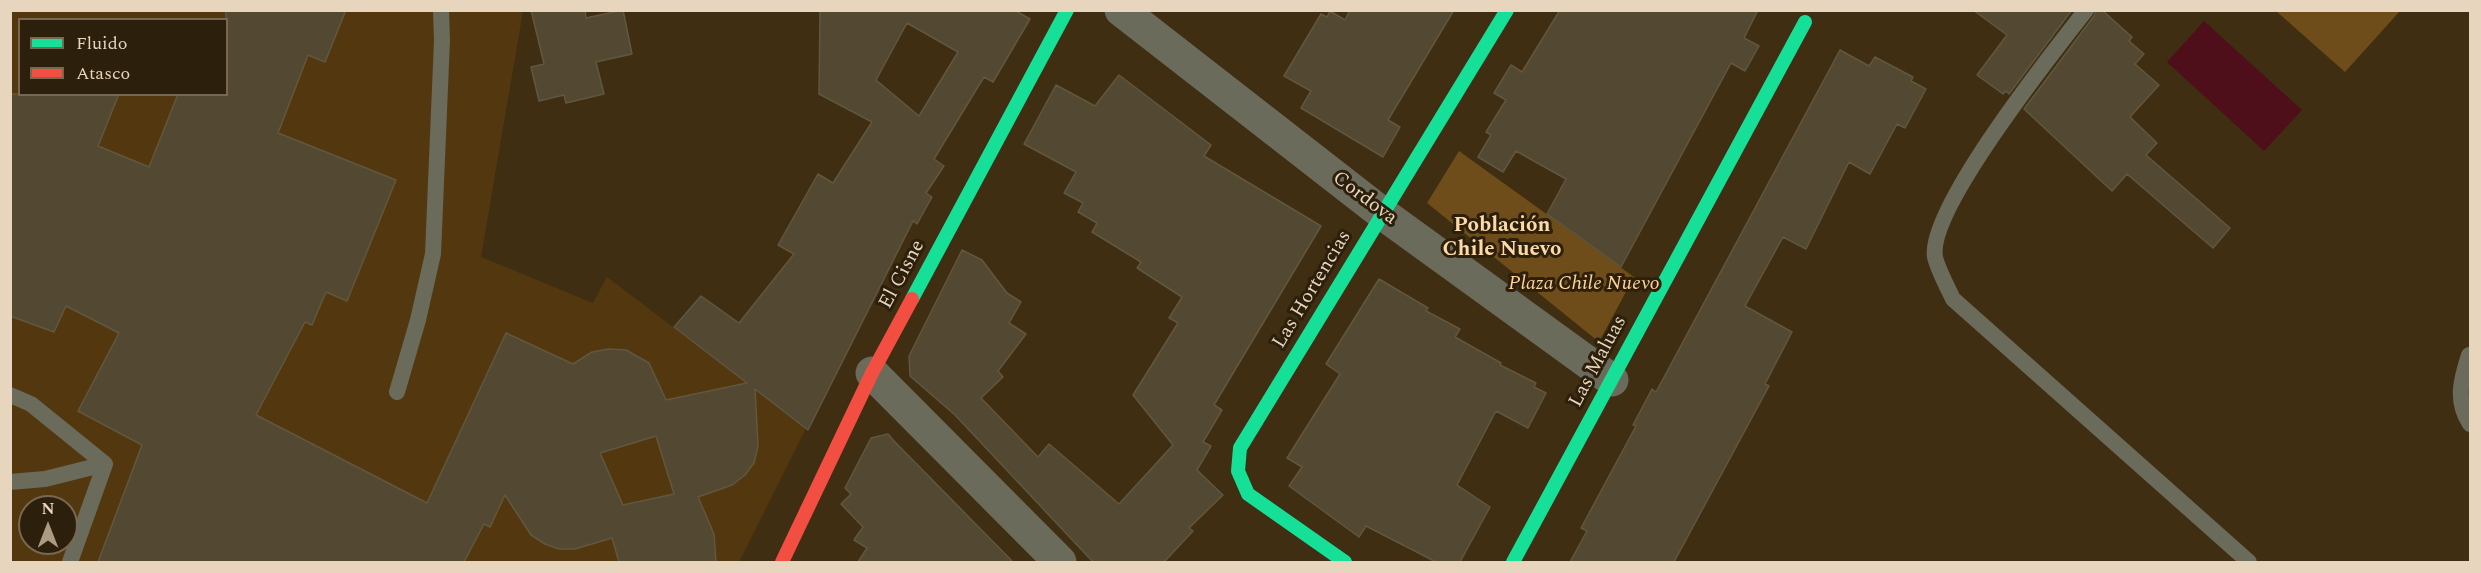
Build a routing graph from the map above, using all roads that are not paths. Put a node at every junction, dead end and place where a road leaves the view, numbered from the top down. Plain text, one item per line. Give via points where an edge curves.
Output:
1 (441, 10) edge
2 (1067, 10) edge
3 (1121, 10) edge
4 (1507, 10) edge
5 (2086, 10) edge
6 (1805, 22) dead end
7 (1383, 214) junction
8 (2469, 355) edge
9 (872, 374) junction
10 (1612, 380) junction
11 (397, 392) dead end
12 (10, 395) edge
13 (2470, 424) edge
14 (105, 464) junction
15 (10, 482) edge
16 (69, 562) edge
17 (782, 562) edge
18 (1060, 562) edge
19 (1345, 562) edge
20 (1513, 562) edge
21 (2249, 562) edge

1 - 11 lane via 433,254
2 - 9 street, El Cisne
3 - 7 street, Cordova
4 - 7 street, Las Hortencias
5 - 21 lane via 2003,119 1941,222 1935,256 1953,299
6 - 10 street, Las Maluas
7 - 10 street, Cordova
7 - 19 street, Las Hortencias via 1240,448 1238,471 1248,494
8 - 13 lane via 2459,386 2463,414
9 - 17 street, El Cisne
9 - 18 street
10 - 20 street, Las Maluas
12 - 14 lane via 31,404
14 - 15 lane via 45,480
14 - 16 lane

